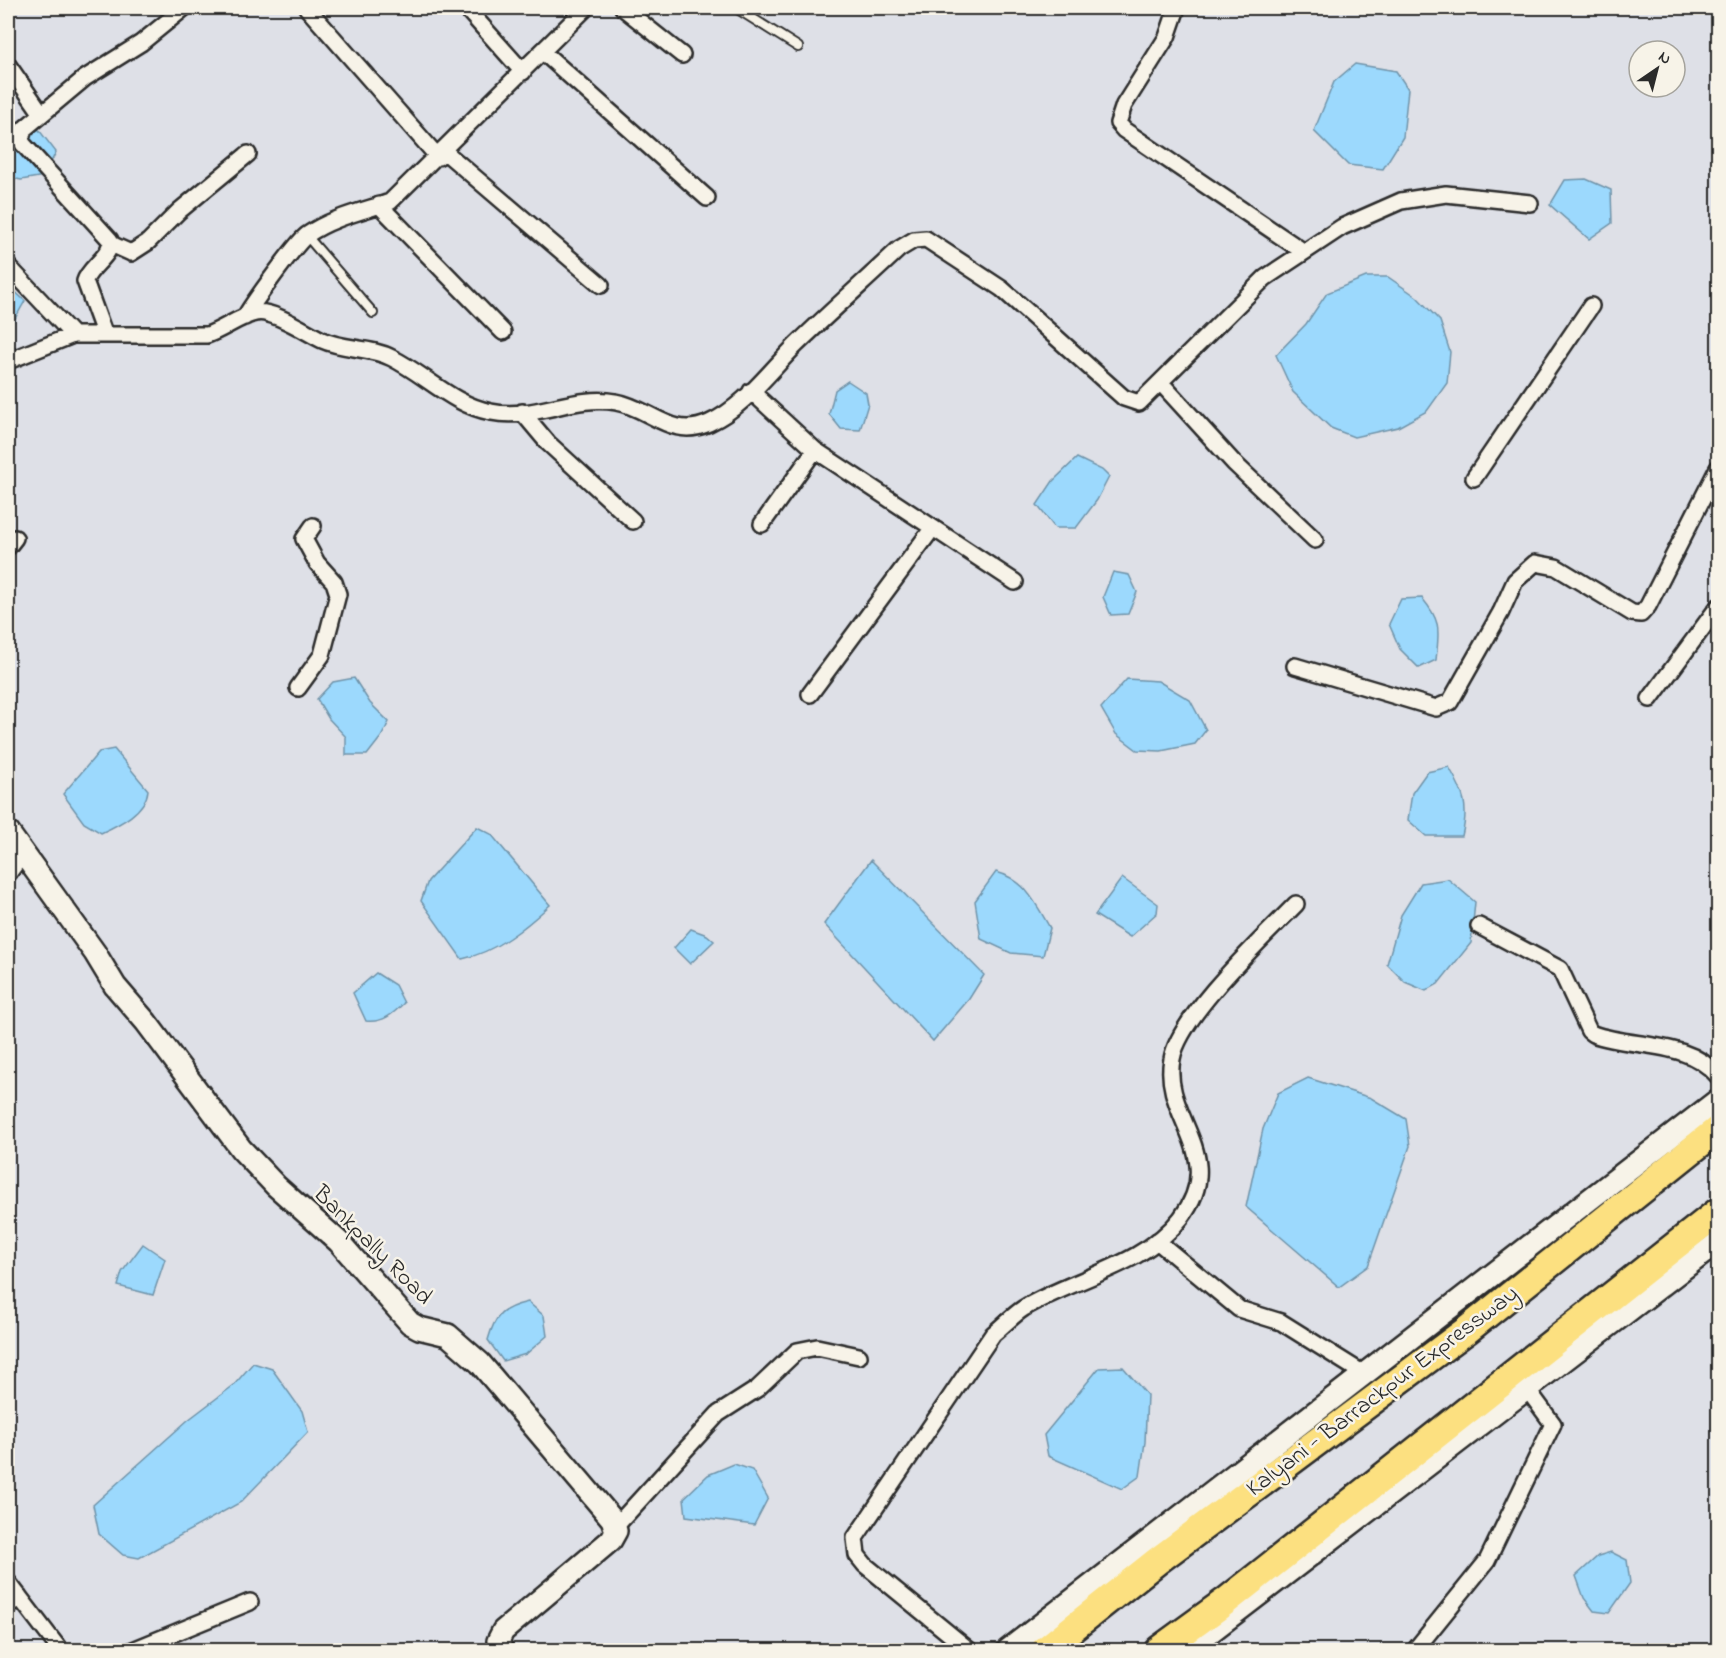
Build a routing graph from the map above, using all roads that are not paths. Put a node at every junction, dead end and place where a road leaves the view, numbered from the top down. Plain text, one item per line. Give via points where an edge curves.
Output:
1 (183, 8) edge
2 (307, 8) edge
3 (465, 8) edge
4 (586, 8) edge
5 (623, 8) edge
6 (736, 8) edge
7 (1177, 8) edge
8 (798, 47) dead end
9 (543, 52) junction
10 (681, 55) dead end
11 (8, 65) edge
12 (523, 72) junction
13 (42, 114) junction
14 (248, 154) dead end
15 (441, 154) junction
16 (707, 198) dead end
17 (1530, 203) dead end
18 (379, 205) junction
19 (306, 235) junction
20 (111, 244) junction
21 (1304, 252) junction
22 (8, 266) edge
23 (601, 285) dead end
24 (1591, 306) dead end
25 (373, 313) dead end
26 (245, 317) junction
27 (503, 332) dead end
28 (104, 333) junction
29 (73, 335) junction
30 (8, 361) edge
31 (1161, 383) junction
32 (751, 391) junction
33 (522, 412) junction
34 (815, 450) junction
35 (1719, 468) edge
36 (1474, 478) dead end
37 (633, 521) dead end
38 (762, 524) dead end
39 (313, 526) dead end
40 (932, 529) junction
41 (1315, 540) dead end
42 (1016, 582) dead end
43 (1719, 607) edge
44 (1295, 666) dead end
45 (298, 688) dead end
46 (810, 694) dead end
47 (1650, 699) dead end
48 (8, 832) edge
49 (23, 854) junction
50 (8, 874) edge
51 (1296, 904) dead end
52 (1479, 926) dead end
53 (1719, 1076) edge
54 (1719, 1100) edge
55 (1719, 1129) edge
56 (1719, 1212) edge
57 (1157, 1241) junction
58 (1719, 1242) edge
59 (859, 1356) dead end
60 (1364, 1374) junction
61 (1528, 1390) junction
62 (616, 1526) junction
63 (8, 1582) edge
64 (13, 1601) edge
65 (250, 1602) dead end
66 (60, 1650) edge
67 (133, 1650) edge
68 (502, 1650) edge
69 (969, 1650) edge
70 (1008, 1650) edge
71 (1045, 1650) edge
72 (1159, 1650) edge
73 (1187, 1650) edge
74 (1415, 1650) edge

1 - 13 street
2 - 15 street
3 - 12 street
4 - 9 street
5 - 10 street
6 - 8 lane
7 - 21 street via 1167,37 1124,105 1118,123
9 - 12 street
9 - 16 street
11 - 13 street
12 - 15 street
13 - 20 street via 24,129 23,144
14 - 20 street via 131,254
15 - 18 street via 390,202
15 - 23 street
17 - 21 street via 1446,194 1401,201 1342,227
18 - 19 street via 351,213
18 - 27 street
19 - 25 lane
19 - 26 street
20 - 28 street via 85,281
21 - 31 street via 1265,278
22 - 29 street
24 - 36 street
26 - 28 street via 207,335
26 - 33 street via 269,313 325,342 390,357 469,406 501,414
28 - 29 street
29 - 30 street
31 - 32 street via 1139,403 1124,398 1002,289 926,239 914,240 899,249
31 - 41 street via 1234,463
32 - 33 street via 727,413 690,430 675,427 629,404 609,400
32 - 34 street
33 - 37 street via 548,443
34 - 38 street
34 - 40 street
35 - 44 street via 1641,614 1632,613 1556,567 1535,563 1515,581 1450,702 1443,706 1436,708
39 - 45 street via 304,539 338,594 322,655
40 - 42 street
40 - 46 street
43 - 47 street
48 - 49 street, Bankpally Road
49 - 50 street
49 - 62 street, Bankpally Road via 115,986 258,1168 339,1242 410,1323 419,1329 448,1335 480,1363
51 - 57 street via 1230,972 1180,1033 1170,1076 1200,1175 1197,1193 1180,1219
52 - 53 street via 1560,969 1593,1034 1667,1048 1703,1062
54 - 60 street
55 - 71 highway, Kalyani - Barrackpur Expressway via 1476,1323 1157,1561
56 - 72 highway
57 - 60 street via 1239,1309 1281,1322
57 - 69 street via 1128,1259 1024,1308 993,1334 860,1526 855,1538 857,1555 865,1565
58 - 61 street
59 - 62 street via 817,1347 797,1351 757,1389 718,1414
60 - 70 street
61 - 73 street
61 - 74 street via 1553,1424 1487,1561
62 - 68 street via 611,1540 503,1631 498,1641
63 - 64 street
64 - 66 street
65 - 67 street

